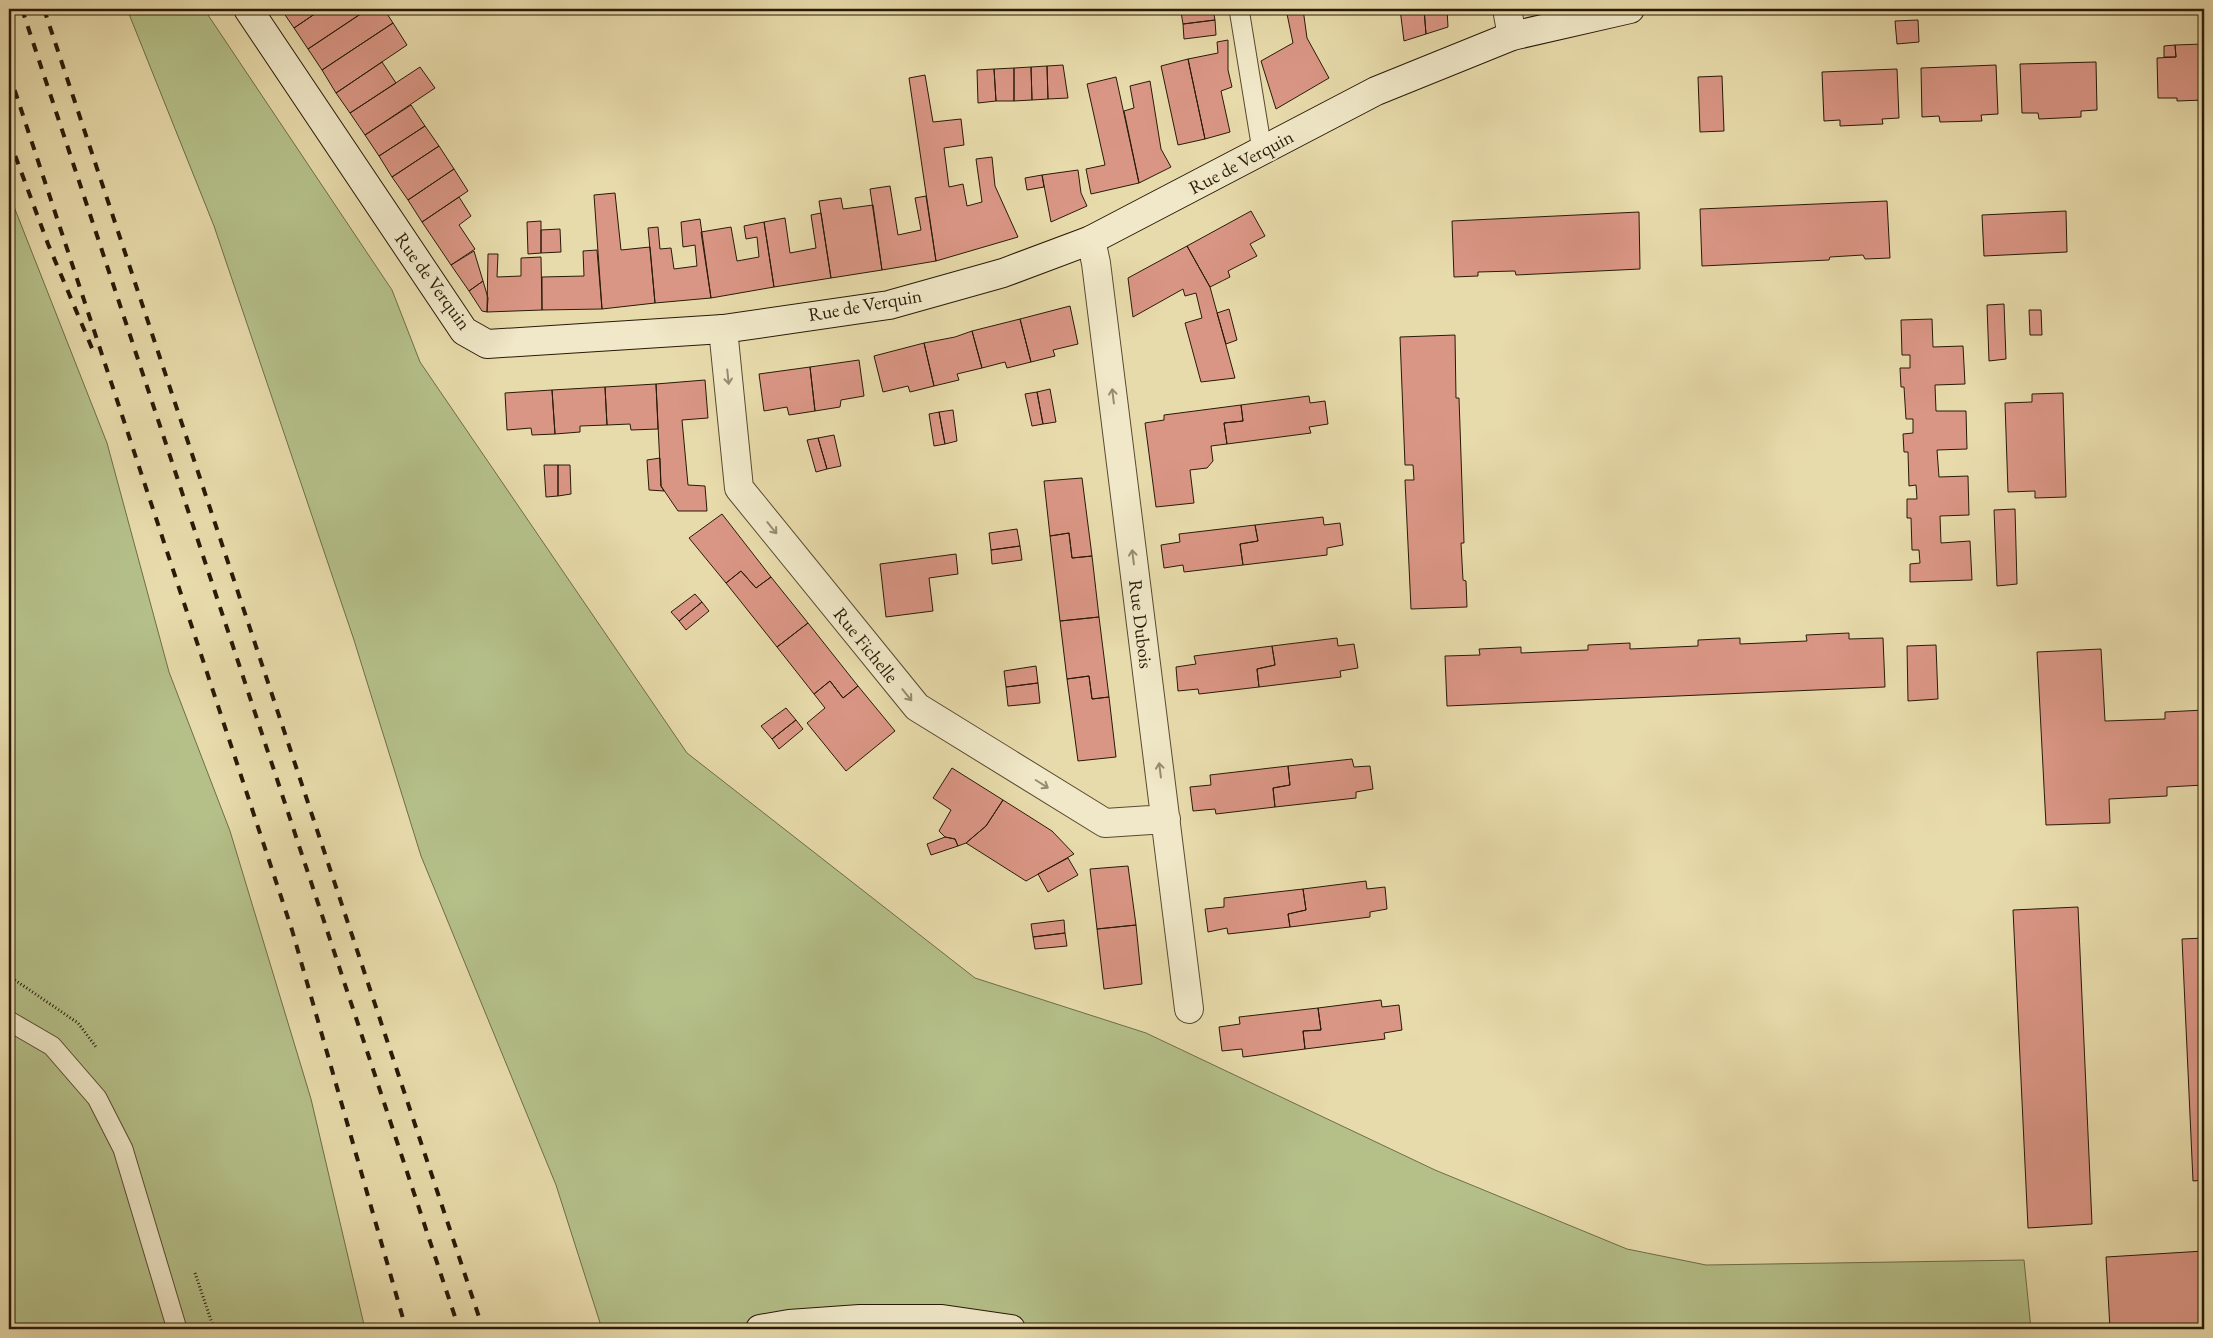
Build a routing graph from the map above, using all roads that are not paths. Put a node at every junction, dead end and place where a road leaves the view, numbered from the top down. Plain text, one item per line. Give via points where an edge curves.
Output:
1 (248, 9) edge
2 (1239, 9) edge
3 (1507, 9) edge
4 (1630, 9) edge
5 (1512, 36) junction
6 (1262, 150) junction
7 (1091, 240) junction
8 (723, 329) junction
9 (1166, 819) junction
10 (1189, 1009) dead end
11 (9, 1020) edge
12 (177, 1329) edge
13 (760, 1329) edge
14 (1011, 1329) edge

1 - 8 street, Rue de Verquin via 464,331 487,344
2 - 6 lane
3 - 5 street
4 - 5 street, Rue de Verquin
5 - 6 street, Rue de Verquin via 1376,91
6 - 7 street, Rue de Verquin
7 - 8 street, Rue de Verquin via 1003,273 889,305
9 -> 7 street, Rue Dubois
8 -> 9 street, Rue Fichelle via 739,488 917,707 1105,823
9 - 10 street, Rue Dubois
11 - 12 lane via 52,1046 97,1098 123,1149
13 - 14 street via 860,1319 942,1319

